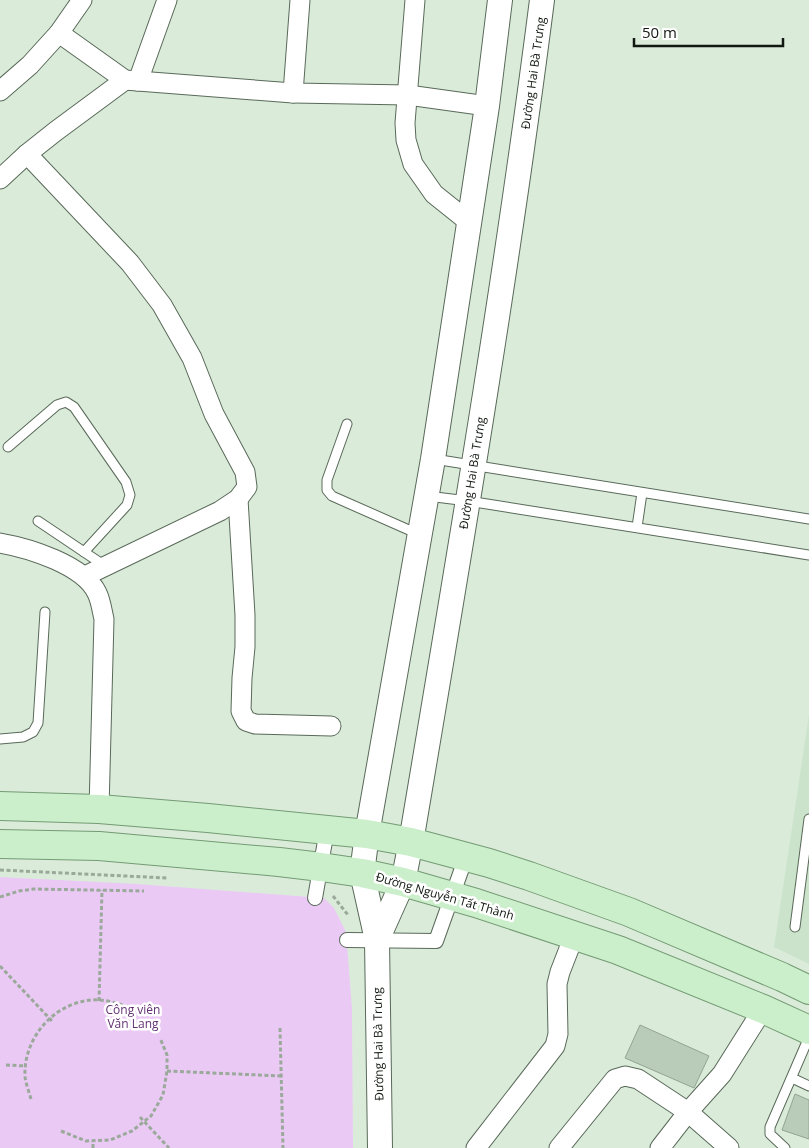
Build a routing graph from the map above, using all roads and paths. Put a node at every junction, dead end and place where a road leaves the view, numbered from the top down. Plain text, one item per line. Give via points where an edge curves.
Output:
1 (82, 0) edge
2 (167, 0) edge
3 (300, 0) edge
4 (415, 0) edge
5 (500, 0) edge
6 (542, 0) edge
7 (60, 33) junction
8 (131, 80) junction
9 (0, 91) edge
10 (293, 93) junction
11 (408, 95) junction
12 (487, 106) junction
13 (27, 154) junction
14 (0, 179) edge
15 (469, 222) junction
16 (347, 424) dead end
17 (8, 447) dead end
18 (433, 459) junction
19 (474, 466) junction
20 (642, 492) junction
21 (427, 496) junction
22 (238, 499) junction
23 (468, 501) junction
24 (809, 519) edge
25 (38, 521) dead end
26 (637, 527) junction
27 (420, 535) junction
28 (0, 543) edge
29 (84, 552) junction
30 (809, 555) edge
31 (105, 566) junction
32 (85, 576) junction
33 (45, 612) dead end
34 (331, 726) dead end
35 (0, 739) edge
36 (0, 806) edge
37 (99, 809) junction
38 (809, 819) edge
39 (327, 830) junction
40 (367, 834) junction
41 (411, 842) junction
42 (0, 844) edge
43 (466, 857) junction
44 (321, 867) junction
45 (0, 870) edge
46 (362, 873) junction
47 (168, 878) dead end
48 (403, 882) junction
49 (102, 890) junction
50 (144, 891) dead end
51 (0, 896) edge
52 (452, 896) junction
53 (315, 898) dead end
54 (795, 927) dead end
55 (574, 936) junction
56 (347, 940) dead end
57 (377, 940) junction
58 (0, 966) edge
59 (809, 990) edge
60 (99, 1001) junction
61 (133, 1009) dead end
62 (763, 1009) junction
63 (51, 1019) junction
64 (280, 1028) dead end
65 (809, 1030) edge
66 (809, 1037) edge
67 (160, 1038) dead end
68 (6, 1065) dead end
69 (26, 1066) junction
70 (167, 1071) junction
71 (282, 1076) junction
72 (792, 1078) junction
73 (809, 1086) edge
74 (31, 1099) dead end
75 (688, 1112) junction
76 (140, 1117) dead end
77 (144, 1121) junction
78 (61, 1131) dead end
79 (94, 1141) junction
80 (93, 1148) edge
81 (170, 1148) edge
82 (284, 1148) edge
83 (380, 1148) edge
84 (476, 1148) edge
85 (559, 1148) edge
86 (660, 1148) edge
87 (729, 1148) edge
88 (785, 1148) edge

1 - 7 street
2 - 8 street
3 - 10 street
4 - 11 street
5 - 12 street, Đường Hai Bà Trưng
6 - 19 street, Đường Hai Bà Trưng
7 - 8 street
7 - 9 street
8 - 10 street
8 - 13 street
10 - 11 street
11 - 12 street
11 - 15 street via 406,140 413,164 434,194
12 - 15 street, Đường Hai Bà Trưng
13 - 14 street
13 - 22 street via 130,264 162,305 192,358 214,414 245,472 247,487
15 - 18 street, Đường Hai Bà Trưng
16 - 27 lane via 327,480 327,490 332,496
17 - 29 lane via 57,405 66,402 74,407 126,482 130,495 127,505
18 - 19 lane
18 - 21 street, Đường Hai Bà Trưng
19 - 20 lane
19 - 23 street, Đường Hai Bà Trưng
20 - 24 lane
20 - 26 lane
21 - 23 lane
21 - 27 street, Đường Hai Bà Trưng
22 - 31 street via 220,511
22 - 34 street via 245,615 241,711 246,721 255,724
23 - 26 lane
23 - 41 street, Đường Hai Bà Trưng
25 - 29 lane
26 - 30 lane
27 - 40 street, Đường Hai Bà Trưng
28 - 32 street via 45,554
29 - 31 lane
31 - 32 street
32 - 37 street via 97,593 104,619
33 - 35 lane via 38,723 33,732 23,737
36 - 37 main road
37 - 39 main road
38 - 54 lane
39 - 40 main road
39 - 44 street
40 - 41 main road
40 - 46 street, Đường Hai Bà Trưng
41 - 43 main road
41 - 48 street, Đường Hai Bà Trưng
42 - 44 main road, Đường Nguyễn Tất Thành via 99,846
43 - 52 street
43 - 59 main road via 629,912
44 - 46 main road, Đường Nguyễn Tất Thành
44 - 53 street
45 - 47 path
46 - 48 main road, Đường Nguyễn Tất Thành
46 - 57 street, Đường Hai Bà Trưng
48 - 52 main road, Đường Nguyễn Tất Thành
48 - 57 street, Đường Hai Bà Trưng
49 - 50 path
49 - 51 path via 34,889
49 - 60 path
52 - 55 main road, Đường Nguyễn Tất Thành
52 - 57 street via 436,941
55 - 62 main road, Đường Nguyễn Tất Thành via 618,950
55 - 84 street via 557,984 558,1034 555,1046
56 - 57 street
57 - 83 street, Đường Hai Bà Trưng
58 - 63 path
60 - 61 path via 115,1002
60 - 63 path via 70,1005
62 - 65 main road, Đường Nguyễn Tất Thành
62 - 75 street via 722,1074
63 - 69 path via 36,1034
64 - 71 path
66 - 72 lane
67 - 70 path via 167,1055
68 - 69 path
69 - 74 path via 25,1077
70 - 71 path
70 - 77 path via 163,1094 151,1116
71 - 82 path
72 - 73 lane
72 - 88 lane via 770,1127 770,1134
75 - 85 street via 638,1079 625,1076 616,1079
75 - 86 street
75 - 87 street
76 - 77 path
77 - 79 path via 132,1131 110,1140
77 - 81 path
78 - 79 path
79 - 80 path

